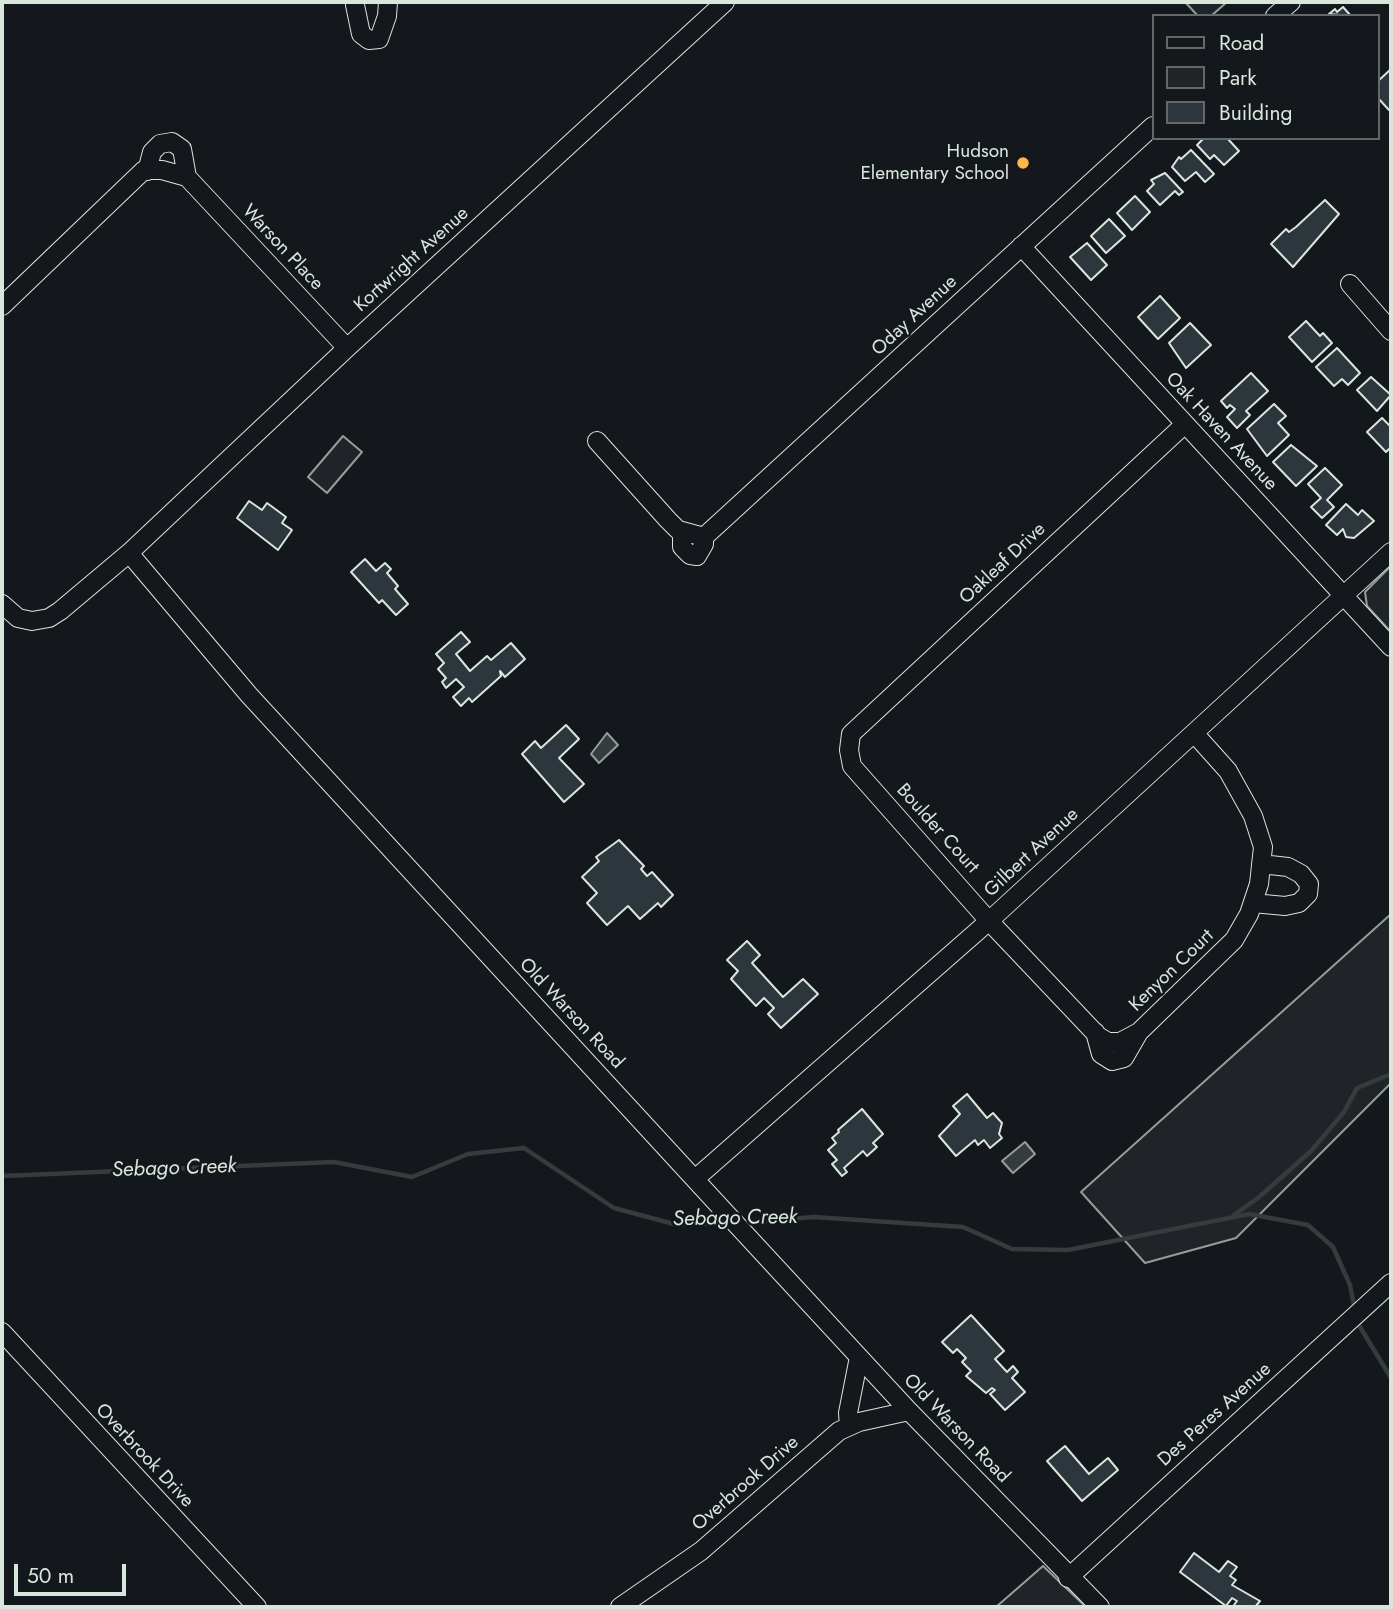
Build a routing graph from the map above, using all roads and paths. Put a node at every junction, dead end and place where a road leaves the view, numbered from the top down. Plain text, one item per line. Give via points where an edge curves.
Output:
1 (388, 2) edge
2 (725, 2) edge
3 (1291, 2) edge
4 (359, 3) edge
5 (1277, 14) edge
6 (1152, 127) edge
7 (147, 170) junction
8 (187, 177) junction
9 (1021, 246) junction
10 (1350, 284) dead end
11 (2, 306) edge
12 (1391, 331) edge
13 (347, 348) junction
14 (1185, 425) junction
15 (597, 441) dead end
16 (1391, 552) edge
17 (129, 553) junction
18 (1344, 595) junction
19 (2, 604) edge
20 (1391, 647) edge
21 (1194, 733) junction
22 (850, 734) joint
23 (1261, 864) junction
24 (1253, 903) junction
25 (989, 920) junction
26 (1096, 1034) joint
27 (695, 1179) junction
28 (1391, 1283) edge
29 (2, 1332) edge
30 (859, 1357) junction
31 (909, 1412) junction
32 (849, 1426) junction
33 (1068, 1578) junction
34 (257, 1607) edge
35 (620, 1607) edge
36 (1100, 1607) edge

1 - 4 street via 379,39 369,40 361,34
2 - 13 street, Kortwright Avenue
3 - 5 street
6 - 9 street, Oday Avenue
7 - 8 street
7 - 8 street, Warson Place via 152,152 160,144 172,142 182,149
7 - 11 street, Warson Place
8 - 13 street, Warson Place
9 - 14 street, Oak Haven Avenue
9 - 15 street, Oday Avenue via 704,537 682,531 668,520
10 - 12 street
13 - 17 street, Kortwright Avenue
14 - 18 street, Oak Haven Avenue
14 - 22 street, Oakleaf Drive
16 - 18 street, Gilbert Avenue
17 - 19 street via 49,618 18,618
17 - 27 street, Old Warson Road via 249,695
18 - 20 street, Oak Haven Avenue
18 - 21 street, Gilbert Avenue
21 - 23 street, Kenyon Court via 1243,793 1263,847
21 - 25 street, Gilbert Avenue
22 - 25 street, Boulder Court via 852,765
23 - 24 street, Kenyon Court
23 - 24 street via 1288,867 1301,874 1308,894 1299,903
24 - 26 street, Kenyon Court via 1234,940 1139,1032 1124,1058 1112,1061 1101,1054
25 - 26 street, Boulder Court
25 - 27 street, Gilbert Avenue
27 - 30 street, Old Warson Road
28 - 33 street, Des Peres Avenue
29 - 34 street, Overbrook Drive
30 - 31 street, Old Warson Road
30 - 32 street
31 - 32 street, Overbrook Drive
31 - 33 street, Old Warson Road
32 - 35 street, Overbrook Drive via 701,1551
33 - 36 street, Old Warson Road

